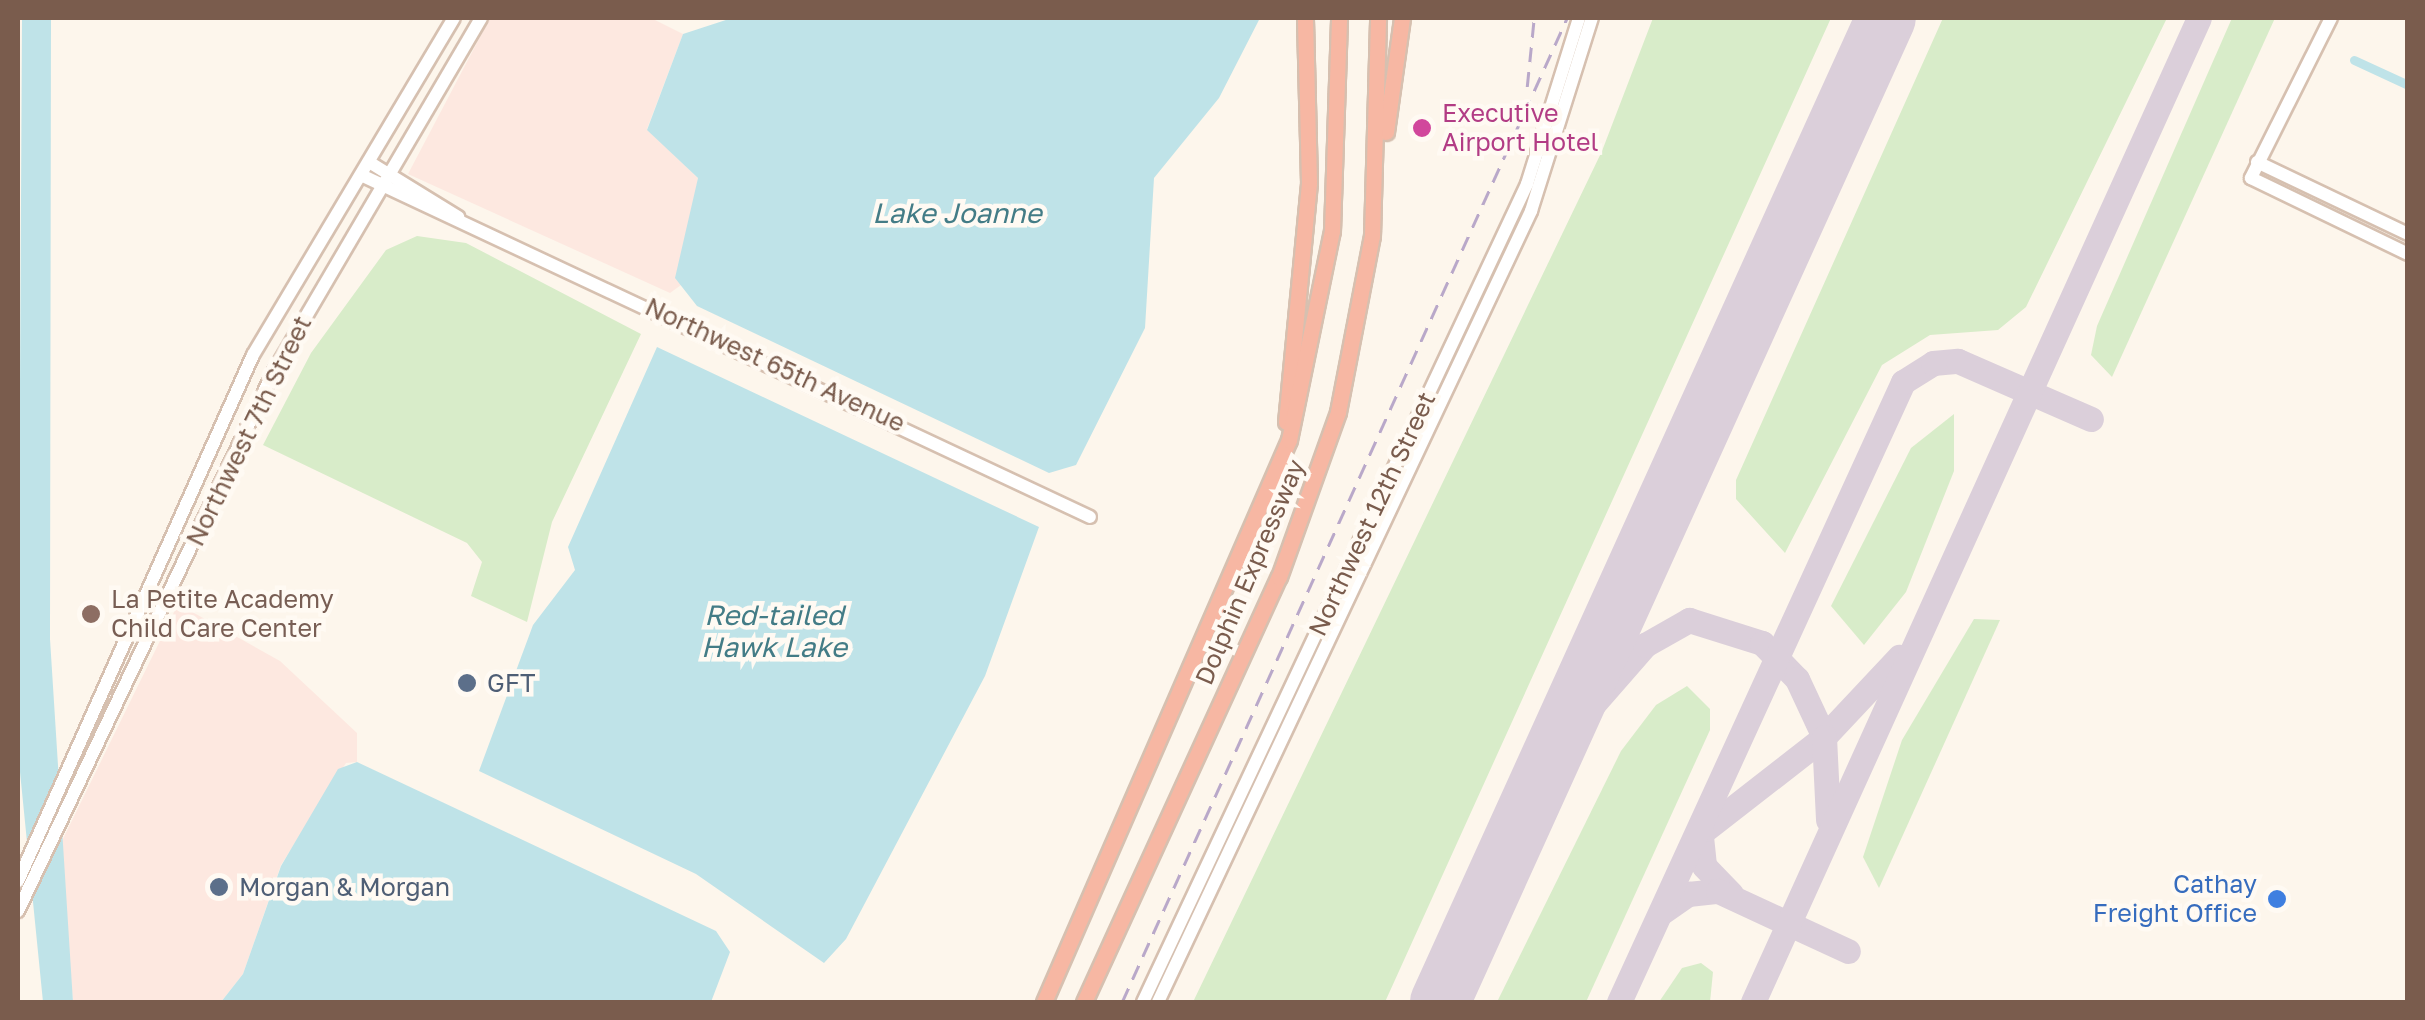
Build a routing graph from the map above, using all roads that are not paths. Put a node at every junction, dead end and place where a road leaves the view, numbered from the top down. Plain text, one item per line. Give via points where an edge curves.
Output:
1 (454, 18) edge
2 (480, 18) edge
3 (1305, 18) edge
4 (1339, 18) edge
5 (1378, 18) edge
6 (1402, 18) edge
7 (1578, 18) edge
8 (1592, 18) edge
9 (2330, 18) edge
10 (1380, 150) junction
11 (369, 162) junction
12 (2258, 162) junction
13 (361, 175) junction
14 (385, 179) junction
15 (2408, 234) edge
16 (2408, 254) edge
17 (1280, 466) junction
18 (1090, 517) dead end
19 (23, 885) edge
20 (18, 911) edge
21 (1044, 1002) edge
22 (1084, 1002) edge
23 (1143, 1002) edge
24 (1158, 1002) edge

1 - 11 main road, Northwest 7th Street
2 - 14 main road, Northwest 7th Street
3 - 17 highway via 1310,183
4 - 17 highway, Dolphin Expressway via 1329,260
5 - 10 highway, Dolphin Expressway
6 - 10 highway
7 - 23 main road, Northwest 12th Street via 1527,184
8 - 24 main road, Northwest 12th Street via 1531,211
9 - 12 main road
10 - 22 highway, Dolphin Expressway via 1364,294 1324,459
11 - 13 main road, Northwest 7th Street
11 - 14 main road, Northwest 65th Avenue
12 - 15 main road
12 - 16 main road via 2251,178
13 - 14 main road, Northwest 65th Avenue
13 - 19 main road, Northwest 7th Street via 254,355 25,865
14 - 18 main road, Northwest 65th Avenue
14 - 19 main road, Northwest 7th Street via 274,371
17 - 21 highway, Dolphin Expressway
19 - 20 main road, Northwest 7th Street

